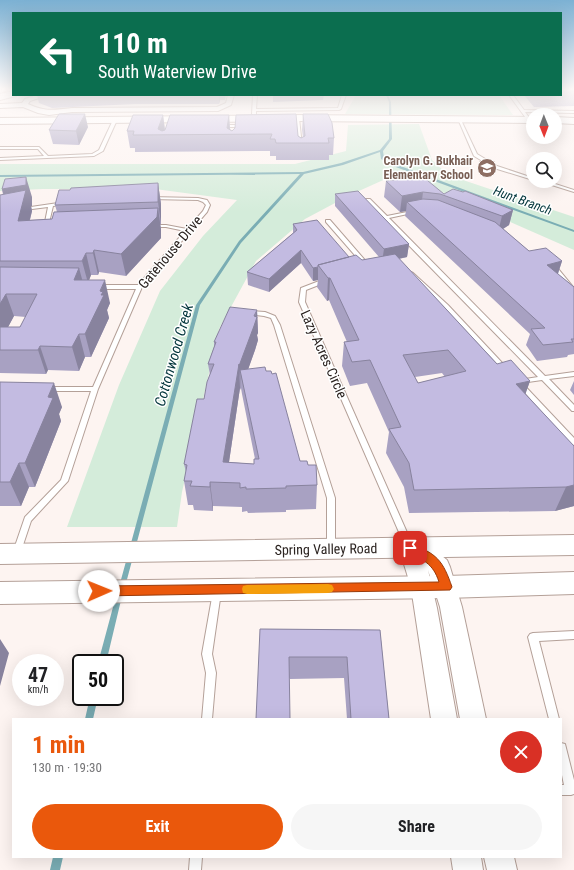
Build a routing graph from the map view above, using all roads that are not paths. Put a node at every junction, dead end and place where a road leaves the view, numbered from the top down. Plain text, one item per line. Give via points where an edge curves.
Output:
1 (110, 131) edge
2 (297, 131) edge
3 (464, 131) edge
4 (0, 148) edge
5 (301, 153) edge
6 (46, 156) junction
7 (0, 159) edge
8 (526, 177) edge
9 (562, 187) edge
10 (574, 191) edge
11 (141, 198) edge
12 (368, 200) edge
13 (74, 202) edge
14 (51, 205) junction
15 (422, 210) edge
16 (17, 211) edge
17 (386, 218) junction
18 (328, 221) dead end
19 (141, 227) edge
20 (187, 230) junction
21 (53, 231) edge
22 (549, 263) edge
23 (406, 272) edge
24 (362, 273) edge
25 (332, 279) edge
26 (92, 287) edge
27 (139, 287) junction
28 (574, 292) edge
29 (241, 314) edge
30 (574, 374) edge
31 (543, 378) junction
32 (517, 381) junction
33 (39, 389) edge
34 (95, 389) junction
35 (574, 409) edge
36 (574, 442) edge
37 (574, 545) edge
38 (410, 548) junction
39 (331, 549) junction
40 (8, 554) edge
41 (574, 583) edge
42 (422, 587) junction
43 (446, 587) junction
44 (218, 590) junction
45 (1, 597) edge
46 (574, 635) edge
47 (207, 718) edge
48 (444, 718) edge
49 (473, 718) edge
50 (554, 718) edge
51 (562, 752) edge
52 (562, 790) edge
53 (196, 858) edge
54 (466, 858) edge
55 (499, 858) edge
56 (195, 870) edge
57 (468, 870) edge
58 (502, 870) edge

1 - 6 lane via 101,151 82,156
2 - 5 lane
3 - 8 lane via 475,155 479,158
4 - 6 lane via 39,148
6 - 7 lane
9 - 10 lane
11 - 20 lane, Gatehouse Drive via 205,201 208,205 205,211
12 - 17 lane
13 - 14 lane
14 - 16 lane
14 - 21 lane via 45,231
15 - 17 lane
17 - 31 lane
18 - 24 lane via 372,272
19 - 20 lane via 166,226
20 - 27 lane, Gatehouse Drive
22 - 28 lane via 556,267
23 - 32 lane via 425,285
25 - 38 lane, Lazy Acres Circle via 303,289 302,302
26 - 27 lane
27 - 34 lane, Gatehouse Drive
29 - 39 lane via 265,314 273,317 277,325 331,498
30 - 31 lane
31 - 32 lane
31 - 35 lane
32 - 36 lane
33 - 34 lane
34 - 40 lane, Gatehouse Drive via 64,481 28,519
37 - 38 main road, Spring Valley Road
38 - 39 main road, Spring Valley Road
38 - 42 street
38 - 43 street via 440,567
39 - 40 main road, Spring Valley Road
41 - 43 main road
42 - 43 main road
42 - 44 main road
42 - 48 street
43 - 49 street
44 - 45 main road via 68,592
44 - 47 lane via 207,654 211,673
46 - 50 lane via 533,637
51 - 52 lane via 572,790
53 - 56 lane
54 - 57 street
55 - 58 street

